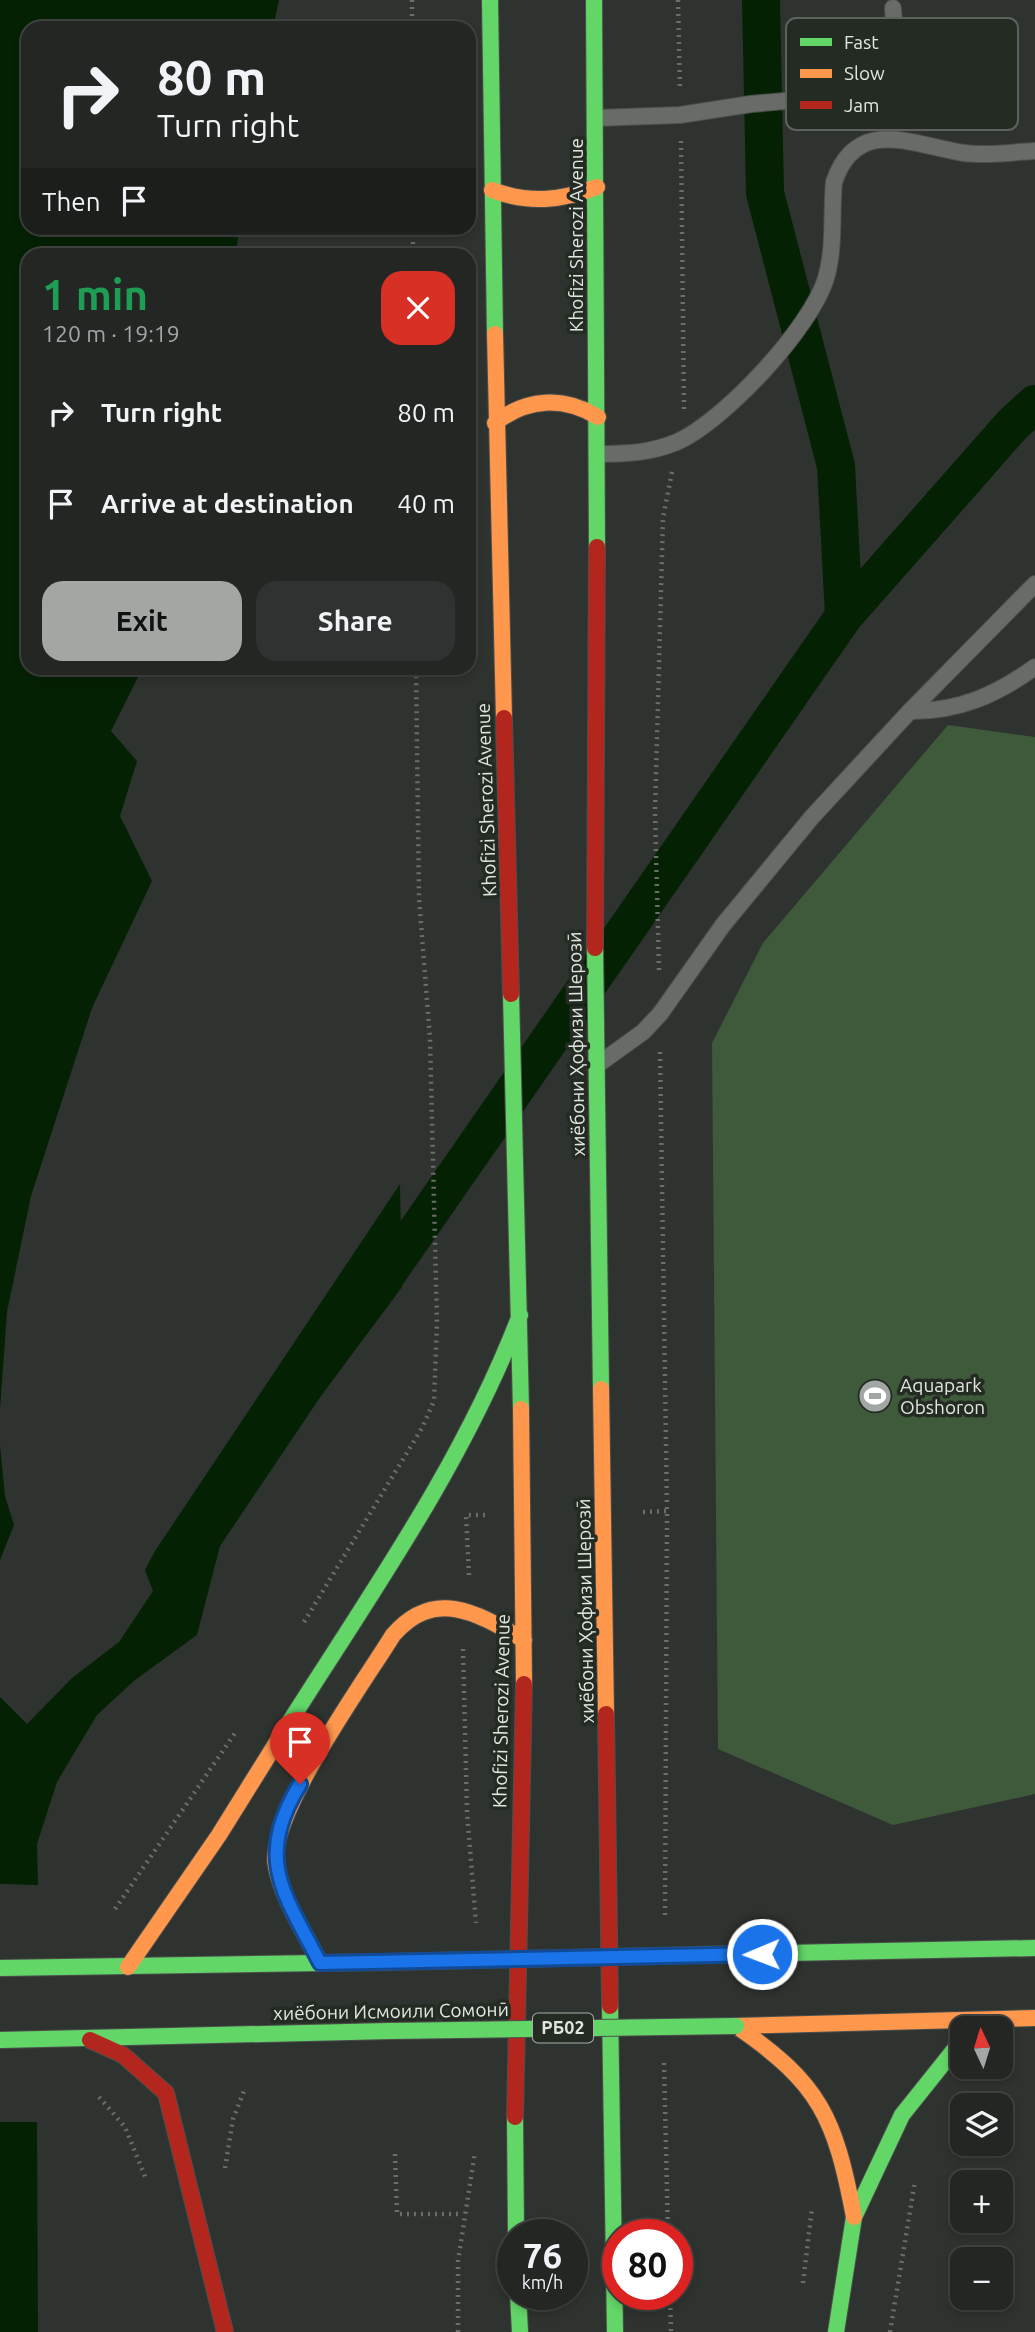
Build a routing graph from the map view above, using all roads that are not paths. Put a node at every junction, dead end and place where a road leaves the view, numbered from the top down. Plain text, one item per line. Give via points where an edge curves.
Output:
1 (490, 0) edge
2 (594, 0) edge
3 (893, 8) dead end
4 (893, 18) edge
5 (786, 102) edge
6 (596, 118) junction
7 (1035, 150) edge
8 (597, 187) junction
9 (492, 190) junction
10 (598, 417) junction
11 (495, 424) junction
12 (598, 454) junction
13 (1035, 584) edge
14 (1035, 667) edge
15 (910, 711) junction
16 (594, 889) joint
17 (598, 1065) junction
18 (520, 1315) junction
19 (524, 1640) junction
20 (1035, 1948) edge
21 (320, 1963) junction
22 (128, 1967) junction
23 (0, 1968) edge
24 (1035, 2018) edge
25 (1013, 2020) edge
26 (950, 2023) edge
27 (736, 2026) junction
28 (232, 2036) junction
29 (88, 2039) junction
30 (0, 2040) edge
31 (200, 2053) dead end
32 (950, 2055) edge
33 (174, 2075) dead end
34 (166, 2092) junction
35 (854, 2217) junction
36 (516, 2219) edge
37 (519, 2310) edge
38 (225, 2332) edge
39 (520, 2332) edge
40 (615, 2332) edge
41 (836, 2332) edge

1 - 9 main road, Khofizi Sherozi Avenue
2 - 6 main road, Khofizi Sherozi Avenue
3 - 4 lane
5 - 6 lane via 680,115
6 - 8 main road, Khofizi Sherozi Avenue
7 - 12 lane via 976,154 892,139 874,142 848,156 834,182 827,277 809,315 790,340 729,405 680,440 649,452
8 - 9 main road via 550,202 515,200
8 - 10 main road, Khofizi Sherozi Avenue
9 - 11 main road, Khofizi Sherozi Avenue
10 - 11 main road via 584,407 554,402 519,407
10 - 12 main road, Khofizi Sherozi Avenue
11 - 18 main road, Khofizi Sherozi Avenue
12 - 16 main road, Khofizi Sherozi Avenue
13 - 15 lane
14 - 15 lane via 984,698 933,712
15 - 17 lane via 756,883 660,1014
16 - 17 main road, хиёбони Ҳофизи Шерозӣ
17 - 40 main road, хиёбони Ҳофизи Шерозӣ
18 - 19 main road, Khofizi Sherozi Avenue
18 - 22 main road via 496,1378 458,1453 219,1835
19 - 21 main road via 487,1619 431,1607 409,1615 386,1646 292,1798 276,1833 275,1864 281,1882
19 - 36 main road, Khofizi Sherozi Avenue
20 - 21 main road, bridge
21 - 22 main road
22 - 23 main road
24 - 25 main road, хиёбони Исмоили Сомонӣ / РБ02
26 - 27 main road, хиёбони Исмоили Сомонӣ / РБ02
27 - 28 main road, хиёбони Исмоили Сомонӣ / РБ02, bridge
27 - 35 main road via 780,2054 813,2089 835,2131
28 - 29 main road, хиёбони Исмоили Сомонӣ / РБ02
28 - 31 main road
29 - 30 main road, хиёбони Исмоили Сомонӣ / РБ02
29 - 34 main road via 123,2055
32 - 35 main road via 902,2115
33 - 34 main road
34 - 38 main road
35 - 41 main road
37 - 39 main road

